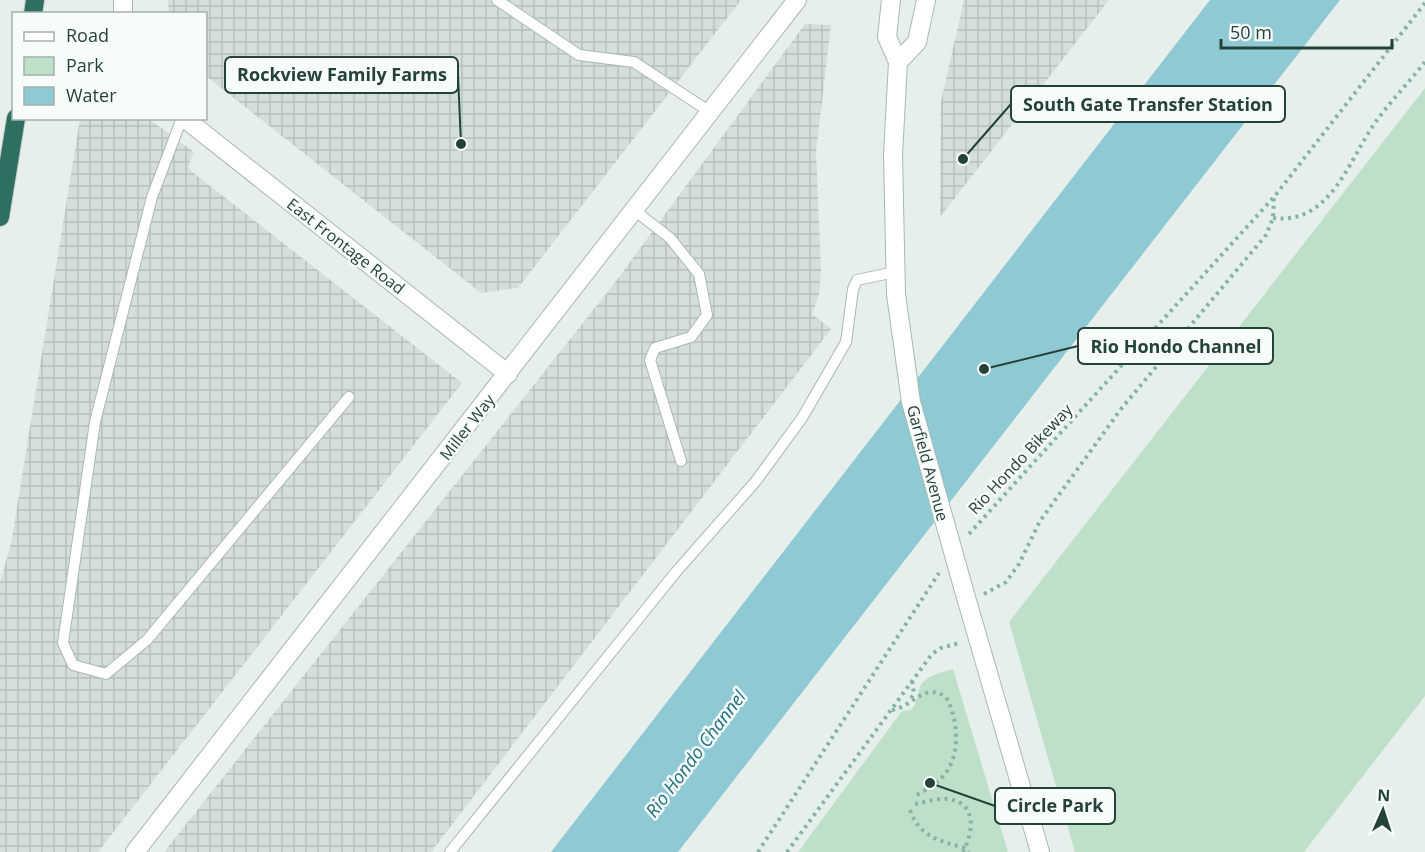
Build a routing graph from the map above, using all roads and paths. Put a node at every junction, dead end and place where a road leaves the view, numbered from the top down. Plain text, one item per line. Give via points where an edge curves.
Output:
1 (497, 0) edge
2 (797, 0) edge
3 (891, 0) edge
4 (926, 0) edge
5 (1425, 3) edge
6 (898, 62) junction
7 (1425, 63) edge
8 (710, 112) junction
9 (16, 120) edge
10 (182, 120) edge
11 (186, 120) edge
12 (1274, 197) junction
13 (634, 210) junction
14 (0, 217) edge
15 (1273, 218) junction
16 (895, 272) junction
17 (508, 374) junction
18 (349, 397) dead end
19 (681, 461) dead end
20 (964, 540) dead end
21 (943, 568) dead end
22 (965, 595) junction
23 (978, 639) junction
24 (912, 681) junction
25 (909, 702) junction
26 (891, 710) junction
27 (915, 796) dead end
28 (915, 804) dead end
29 (910, 810) dead end
30 (966, 851) edge
31 (135, 852) edge
32 (450, 852) edge
33 (758, 852) edge
34 (787, 852) edge
35 (1040, 852) edge

1 - 8 lane via 579,54 634,62
2 - 8 street, Miller Way
3 - 6 street, Garfield Avenue via 887,37
4 - 6 street via 917,42
5 - 12 path, Rio Hondo Bikeway
6 - 16 street, Garfield Avenue via 893,155
7 - 15 path via 1377,121 1328,198 1300,217
8 - 13 street, Miller Way
9 - 14 highway
10 - 18 lane via 147,213 95,422 63,643 73,665 106,674 147,640
11 - 17 street, East Frontage Road
12 - 15 path
12 - 20 path, Rio Hondo Bikeway
13 - 17 street, Miller Way
13 - 19 lane via 670,238 699,274 707,315 691,337 655,348 650,360
15 - 22 path via 1266,235 1121,409 1040,521 1019,564 1005,582
16 - 22 street, Garfield Avenue, bridge via 910,402
16 - 32 lane via 857,280 846,342 802,418 756,481 676,572
17 - 31 street, Miller Way
21 - 33 path
22 - 23 street, Garfield Avenue
23 - 24 path via 941,648
23 - 35 street, Garfield Avenue
24 - 25 path via 914,694
24 - 26 path
25 - 26 path
25 - 27 path via 921,693 939,693 952,707 955,724 953,759 946,773
26 - 34 path
28 - 30 path via 946,799 962,805 973,827
29 - 30 path via 930,837

